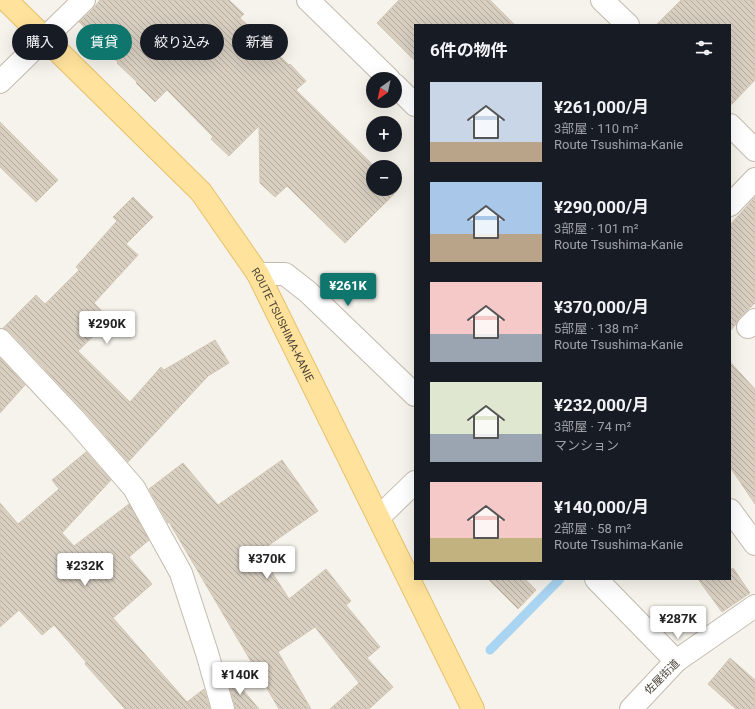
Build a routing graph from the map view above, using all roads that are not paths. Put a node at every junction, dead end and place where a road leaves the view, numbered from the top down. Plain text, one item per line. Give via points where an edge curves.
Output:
1 (6, 0) edge
2 (84, 0) edge
3 (308, 0) edge
4 (602, 0) edge
5 (30, 24) edge
6 (59, 24) edge
7 (627, 24) edge
8 (22, 60) edge
9 (66, 60) edge
10 (382, 72) edge
11 (0, 82) edge
12 (402, 92) edge
13 (414, 103) edge
14 (731, 126) edge
15 (755, 150) edge
16 (755, 180) edge
17 (731, 204) edge
18 (258, 274) junction
19 (0, 340) edge
20 (414, 394) edge
21 (414, 483) edge
22 (731, 511) edge
23 (379, 517) junction
24 (755, 544) edge
25 (597, 580) edge
26 (755, 606) edge
27 (676, 661) junction
28 (223, 709) edge
29 (473, 709) edge
30 (631, 709) edge

1 - 5 main road, ROUTE TSUSHIMA-KANIE
2 - 6 street
3 - 10 street
4 - 7 street
8 - 11 street
9 - 18 main road, ROUTE TSUSHIMA-KANIE via 201,192
12 - 13 street
14 - 15 street
16 - 17 street
18 - 20 street via 285,274 308,292
18 - 23 main road, ROUTE TSUSHIMA-KANIE
19 - 28 street via 134,488 181,573
21 - 23 street
22 - 24 street
23 - 29 main road, ROUTE TSUSHIMA-KANIE
25 - 27 street
26 - 27 street, 佐屋街道
27 - 30 street, 佐屋街道

